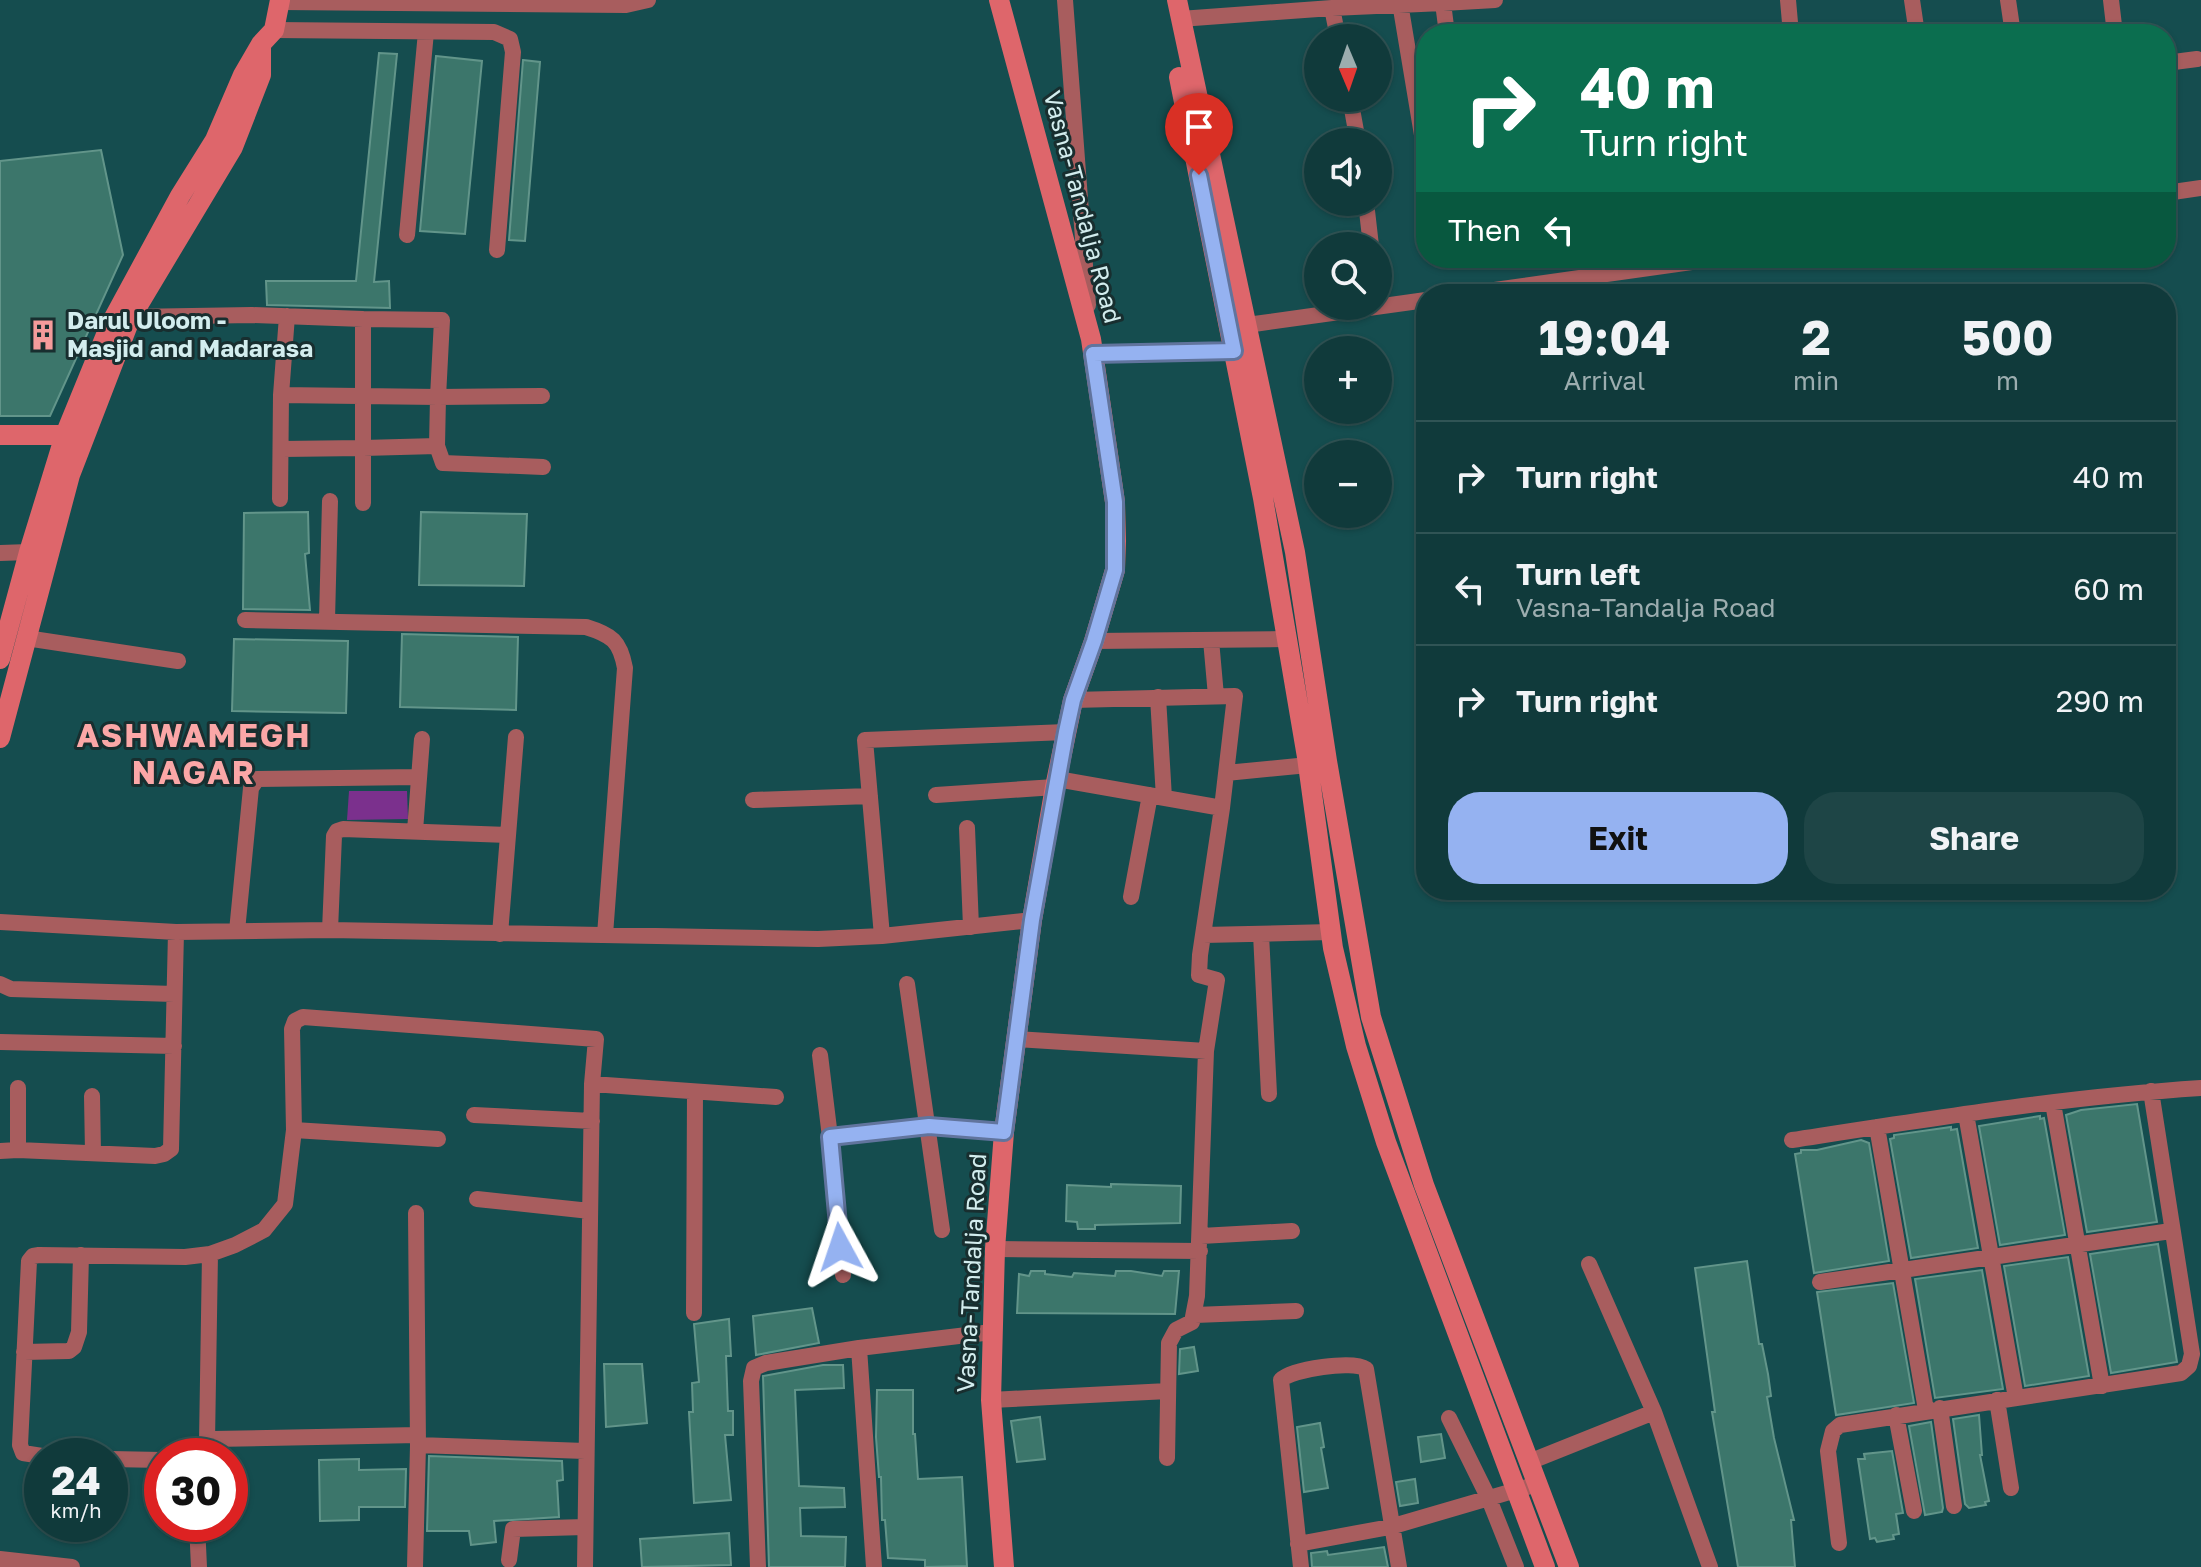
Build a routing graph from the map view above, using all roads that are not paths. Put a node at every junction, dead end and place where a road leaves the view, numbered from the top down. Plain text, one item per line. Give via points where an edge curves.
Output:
1 (648, 0) edge
2 (999, 0) edge
3 (1065, 0) edge
4 (1163, 0) edge
5 (1495, 0) edge
6 (1788, 0) edge
7 (1912, 0) edge
8 (2008, 0) edge
9 (2111, 0) edge
10 (280, 1) edge
11 (1400, 3) junction
12 (1443, 3) junction
13 (1282, 6) edge
14 (1332, 8) junction
15 (1178, 10) edge
16 (1335, 24) edge
17 (1446, 24) edge
18 (1790, 24) edge
19 (1916, 24) edge
20 (2012, 24) edge
21 (2114, 24) edge
22 (426, 32) junction
23 (268, 37) junction
24 (2197, 59) dead end
25 (2176, 62) edge
26 (1416, 99) edge
27 (2201, 188) edge
28 (2176, 192) edge
29 (407, 235) dead end
30 (497, 250) dead end
31 (1649, 268) edge
32 (1537, 284) edge
33 (1416, 301) edge
34 (287, 316) junction
35 (131, 317) junction
36 (363, 319) junction
37 (1247, 325) junction
38 (1092, 346) junction
39 (1234, 351) junction
40 (281, 395) junction
41 (362, 396) junction
42 (542, 396) dead end
43 (438, 397) junction
44 (0, 435) edge
45 (75, 435) junction
46 (437, 446) junction
47 (363, 448) junction
48 (282, 449) junction
49 (543, 467) dead end
50 (280, 499) dead end
51 (330, 501) dead end
52 (363, 503) dead end
53 (29, 552) junction
54 (0, 553) edge
55 (245, 620) dead end
56 (327, 620) junction
57 (12, 633) edge
58 (1286, 639) junction
59 (1211, 640) junction
60 (1094, 641) junction
61 (0, 659) edge
62 (178, 661) dead end
63 (1216, 696) junction
64 (1158, 697) junction
65 (1073, 700) junction
66 (1066, 732) junction
67 (516, 737) dead end
68 (0, 738) edge
69 (422, 739) dead end
70 (1308, 765) junction
71 (1226, 773) junction
72 (419, 777) junction
73 (1056, 783) junction
74 (936, 795) dead end
75 (870, 796) junction
76 (1157, 797) junction
77 (753, 800) dead end
78 (1222, 808) junction
79 (967, 828) dead end
80 (415, 831) junction
81 (508, 835) junction
82 (1131, 897) dead end
83 (1032, 920) junction
84 (0, 922) edge
85 (971, 927) junction
86 (330, 930) junction
87 (237, 931) junction
88 (176, 932) junction
89 (1331, 932) junction
90 (500, 934) junction
91 (1261, 934) junction
92 (605, 935) junction
93 (1203, 935) junction
94 (882, 936) junction
95 (0, 984) edge
96 (907, 984) dead end
97 (174, 994) junction
98 (1016, 1039) junction
99 (0, 1042) edge
100 (174, 1046) junction
101 (1206, 1051) junction
102 (820, 1055) dead end
103 (592, 1084) junction
104 (18, 1088) dead end
105 (2201, 1088) edge
106 (2151, 1091) junction
107 (695, 1092) junction
108 (1269, 1094) dead end
109 (92, 1096) dead end
110 (776, 1097) dead end
111 (2053, 1103) junction
112 (1966, 1114) junction
113 (474, 1115) dead end
114 (592, 1121) junction
115 (929, 1126) junction
116 (1877, 1127) junction
117 (294, 1130) junction
118 (1004, 1132) junction
119 (830, 1137) junction
120 (438, 1139) dead end
121 (1792, 1140) dead end
122 (18, 1150) junction
123 (0, 1151) edge
124 (93, 1153) junction
125 (477, 1199) dead end
126 (590, 1211) junction
127 (416, 1213) dead end
128 (942, 1230) dead end
129 (1292, 1231) dead end
130 (2171, 1231) junction
131 (1200, 1243) junction
132 (2078, 1246) junction
133 (995, 1249) junction
134 (210, 1254) junction
135 (81, 1255) junction
136 (1990, 1258) junction
137 (1589, 1264) dead end
138 (1901, 1269) junction
139 (843, 1275) dead end
140 (1820, 1282) dead end
141 (1296, 1311) dead end
142 (694, 1313) dead end
143 (1195, 1315) junction
144 (992, 1332) junction
145 (859, 1348) junction
146 (24, 1352) junction
147 (2102, 1386) junction
148 (1168, 1391) junction
149 (2016, 1398) junction
150 (991, 1400) junction
151 (1997, 1400) junction
152 (1933, 1409) junction
153 (1654, 1412) junction
154 (1896, 1415) junction
155 (1449, 1418) dead end
156 (207, 1438) edge
157 (248, 1439) edge
158 (418, 1440) junction
159 (585, 1451) junction
160 (24, 1453) edge
161 (1167, 1458) dead end
162 (1529, 1462) junction
163 (1537, 1484) junction
164 (2011, 1488) dead end
165 (1515, 1492) junction
166 (1489, 1499) junction
167 (1954, 1506) dead end
168 (1914, 1511) dead end
169 (585, 1527) junction
170 (1390, 1527) junction
171 (198, 1542) edge
172 (1839, 1543) dead end
173 (1298, 1544) junction
174 (0, 1559) edge
175 (509, 1560) dead end
176 (72, 1567) edge
177 (199, 1567) edge
178 (415, 1567) edge
179 (585, 1567) edge
180 (758, 1567) edge
181 (874, 1567) edge
182 (1004, 1567) edge
183 (1301, 1567) edge
184 (1399, 1567) edge
185 (1516, 1567) edge
186 (1545, 1567) edge
187 (1569, 1567) edge
188 (1710, 1567) edge

1 - 10 street via 626,5
2 - 38 street, Vasna-Tandalja Road
3 - 38 street
4 - 39 street
5 - 12 street
6 - 18 street
7 - 19 street
8 - 20 street
9 - 21 street
10 - 23 street
11 - 12 street
11 - 14 street
11 - 26 street
12 - 17 street
13 - 14 street
13 - 15 street
14 - 16 street
15 - 37 street
22 - 23 street
22 - 29 street
22 - 30 street via 494,32 510,39
23 - 35 street via 261,75 229,156
23 - 45 street via 110,325
24 - 25 street
27 - 28 street
31 - 32 street
33 - 37 street
34 - 35 street
34 - 36 street
34 - 40 street
35 - 45 street
36 - 41 street
36 - 43 street via 442,320
37 - 162 street via 1295,552 1371,1017 1424,1185
38 - 39 street
38 - 60 street, Vasna-Tandalja Road via 1116,541 1115,570
39 - 58 street
40 - 41 street
40 - 48 street
41 - 43 street
41 - 47 street
42 - 43 street
43 - 46 street
44 - 45 street
45 - 53 street
45 - 57 street via 67,483
46 - 47 street
46 - 49 street via 443,463
47 - 48 street
47 - 52 street
48 - 50 street
51 - 56 street
53 - 54 street
53 - 57 street
55 - 56 street
56 - 92 street via 586,627 607,633 618,645 625,668
57 - 61 street
57 - 62 street
57 - 68 street
58 - 59 street
58 - 70 street
59 - 60 street
59 - 63 street
60 - 65 street, Vasna-Tandalja Road
63 - 64 street
63 - 71 street via 1235,696
64 - 65 street
64 - 76 street
65 - 66 street, Vasna-Tandalja Road
66 - 73 street, Vasna-Tandalja Road
66 - 75 street via 865,740
67 - 81 street
69 - 72 street
70 - 71 street
70 - 89 street
71 - 78 street
72 - 80 street
72 - 87 street via 257,779 251,788
73 - 74 street
73 - 76 street
73 - 83 street, Vasna-Tandalja Road
75 - 77 street
75 - 94 street
76 - 78 street
76 - 82 street
78 - 93 street
79 - 85 street
80 - 81 street
80 - 86 street via 337,831
81 - 90 street
83 - 85 street
83 - 98 street, Vasna-Tandalja Road
84 - 88 street
85 - 94 street
86 - 87 street
86 - 90 street
87 - 88 street
88 - 97 street
89 - 91 street
89 - 165 street via 1356,1046 1386,1142
90 - 92 street
91 - 93 street
91 - 108 street
92 - 94 street via 762,940
93 - 101 street via 1199,975 1217,980
95 - 97 street via 11,989
96 - 115 street
97 - 100 street
98 - 101 street
98 - 118 street, Vasna-Tandalja Road
99 - 100 street
100 - 124 street via 171,1149 155,1156
101 - 131 street
102 - 119 street
103 - 107 street
103 - 114 street
103 - 117 street via 596,1039 303,1017 292,1029
104 - 122 street
105 - 106 street
106 - 111 street
106 - 130 street
107 - 110 street
107 - 142 street
109 - 124 street
111 - 112 street
111 - 132 street
112 - 116 street
112 - 136 street
113 - 114 street
114 - 126 street
115 - 118 street
115 - 119 street
115 - 128 street
116 - 121 street
116 - 138 street
117 - 120 street
117 - 134 street via 285,1204 264,1230
118 - 133 street, Vasna-Tandalja Road
119 - 139 street
122 - 123 street
122 - 124 street
125 - 126 street
126 - 159 street
127 - 158 street
129 - 131 street
130 - 132 street
130 - 147 street via 2192,1354 2189,1366 2181,1373
131 - 133 street
131 - 143 street
132 - 136 street
132 - 147 street
133 - 144 street, Vasna-Tandalja Road
134 - 135 street
134 - 156 street
135 - 146 street via 74,1347
135 - 146 street via 39,1255 29,1261
136 - 138 street
136 - 149 street
137 - 153 street
138 - 140 street
138 - 152 street
141 - 143 street
143 - 148 street via 1170,1336
144 - 145 street
144 - 150 street, Vasna-Tandalja Road
145 - 180 street via 754,1368
145 - 181 street
146 - 160 street
147 - 149 street
148 - 150 street
148 - 161 street
149 - 151 street
150 - 182 street, Vasna-Tandalja Road
151 - 152 street
151 - 164 street
152 - 154 street
152 - 167 street
153 - 162 street
153 - 188 street
154 - 168 street
154 - 172 street via 1848,1422 1833,1431 1828,1451
155 - 166 street
157 - 158 street
158 - 159 street
158 - 178 street
159 - 169 street
162 - 163 street
163 - 165 street
163 - 187 street
165 - 166 street
165 - 186 street
166 - 170 street
166 - 185 street
169 - 175 street via 513,1529
169 - 179 street
170 - 173 street
170 - 173 street via 1366,1369 1353,1364 1289,1373 1280,1386
170 - 184 street
171 - 177 street
173 - 183 street
174 - 176 street

